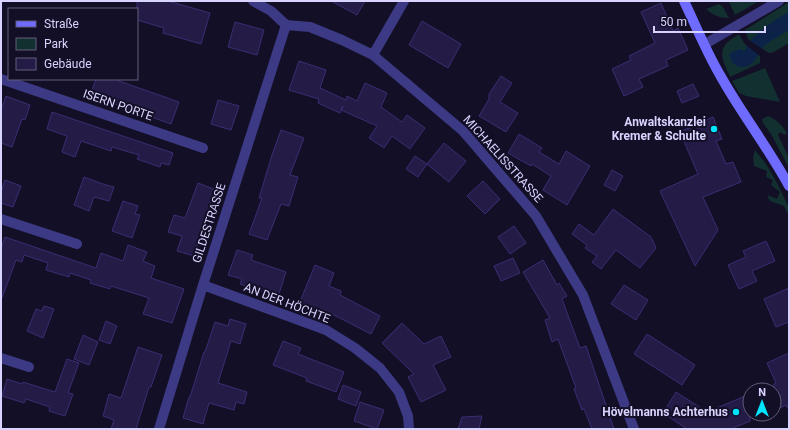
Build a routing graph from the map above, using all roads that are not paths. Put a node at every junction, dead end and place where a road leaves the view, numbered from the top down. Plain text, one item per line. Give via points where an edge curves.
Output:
1 (253, 1) edge
2 (404, 1) edge
3 (684, 1) edge
4 (779, 1) edge
5 (286, 25) junction
6 (704, 44) junction
7 (373, 55) junction
8 (1, 80) edge
9 (203, 148) dead end
10 (789, 186) edge
11 (1, 219) edge
12 (77, 244) dead end
13 (203, 285) junction
14 (1, 358) edge
15 (29, 367) dead end
16 (159, 429) edge
17 (410, 429) edge
18 (634, 429) edge

1 - 5 street via 271,11
2 - 7 street
3 - 6 main road
4 - 6 street
5 - 7 street, MICHAELISSTRASSE via 310,28
5 - 13 street, GILDESTRASSE
6 - 10 main road via 720,75
7 - 18 street, MICHAELISSTRASSE via 463,131 536,216 583,295
8 - 9 street, ISERN PORTE
11 - 12 street
13 - 16 street, GILDESTRASSE
13 - 17 street, AN DER HÖCHTE via 326,330 355,348 380,368 400,392
14 - 15 street

